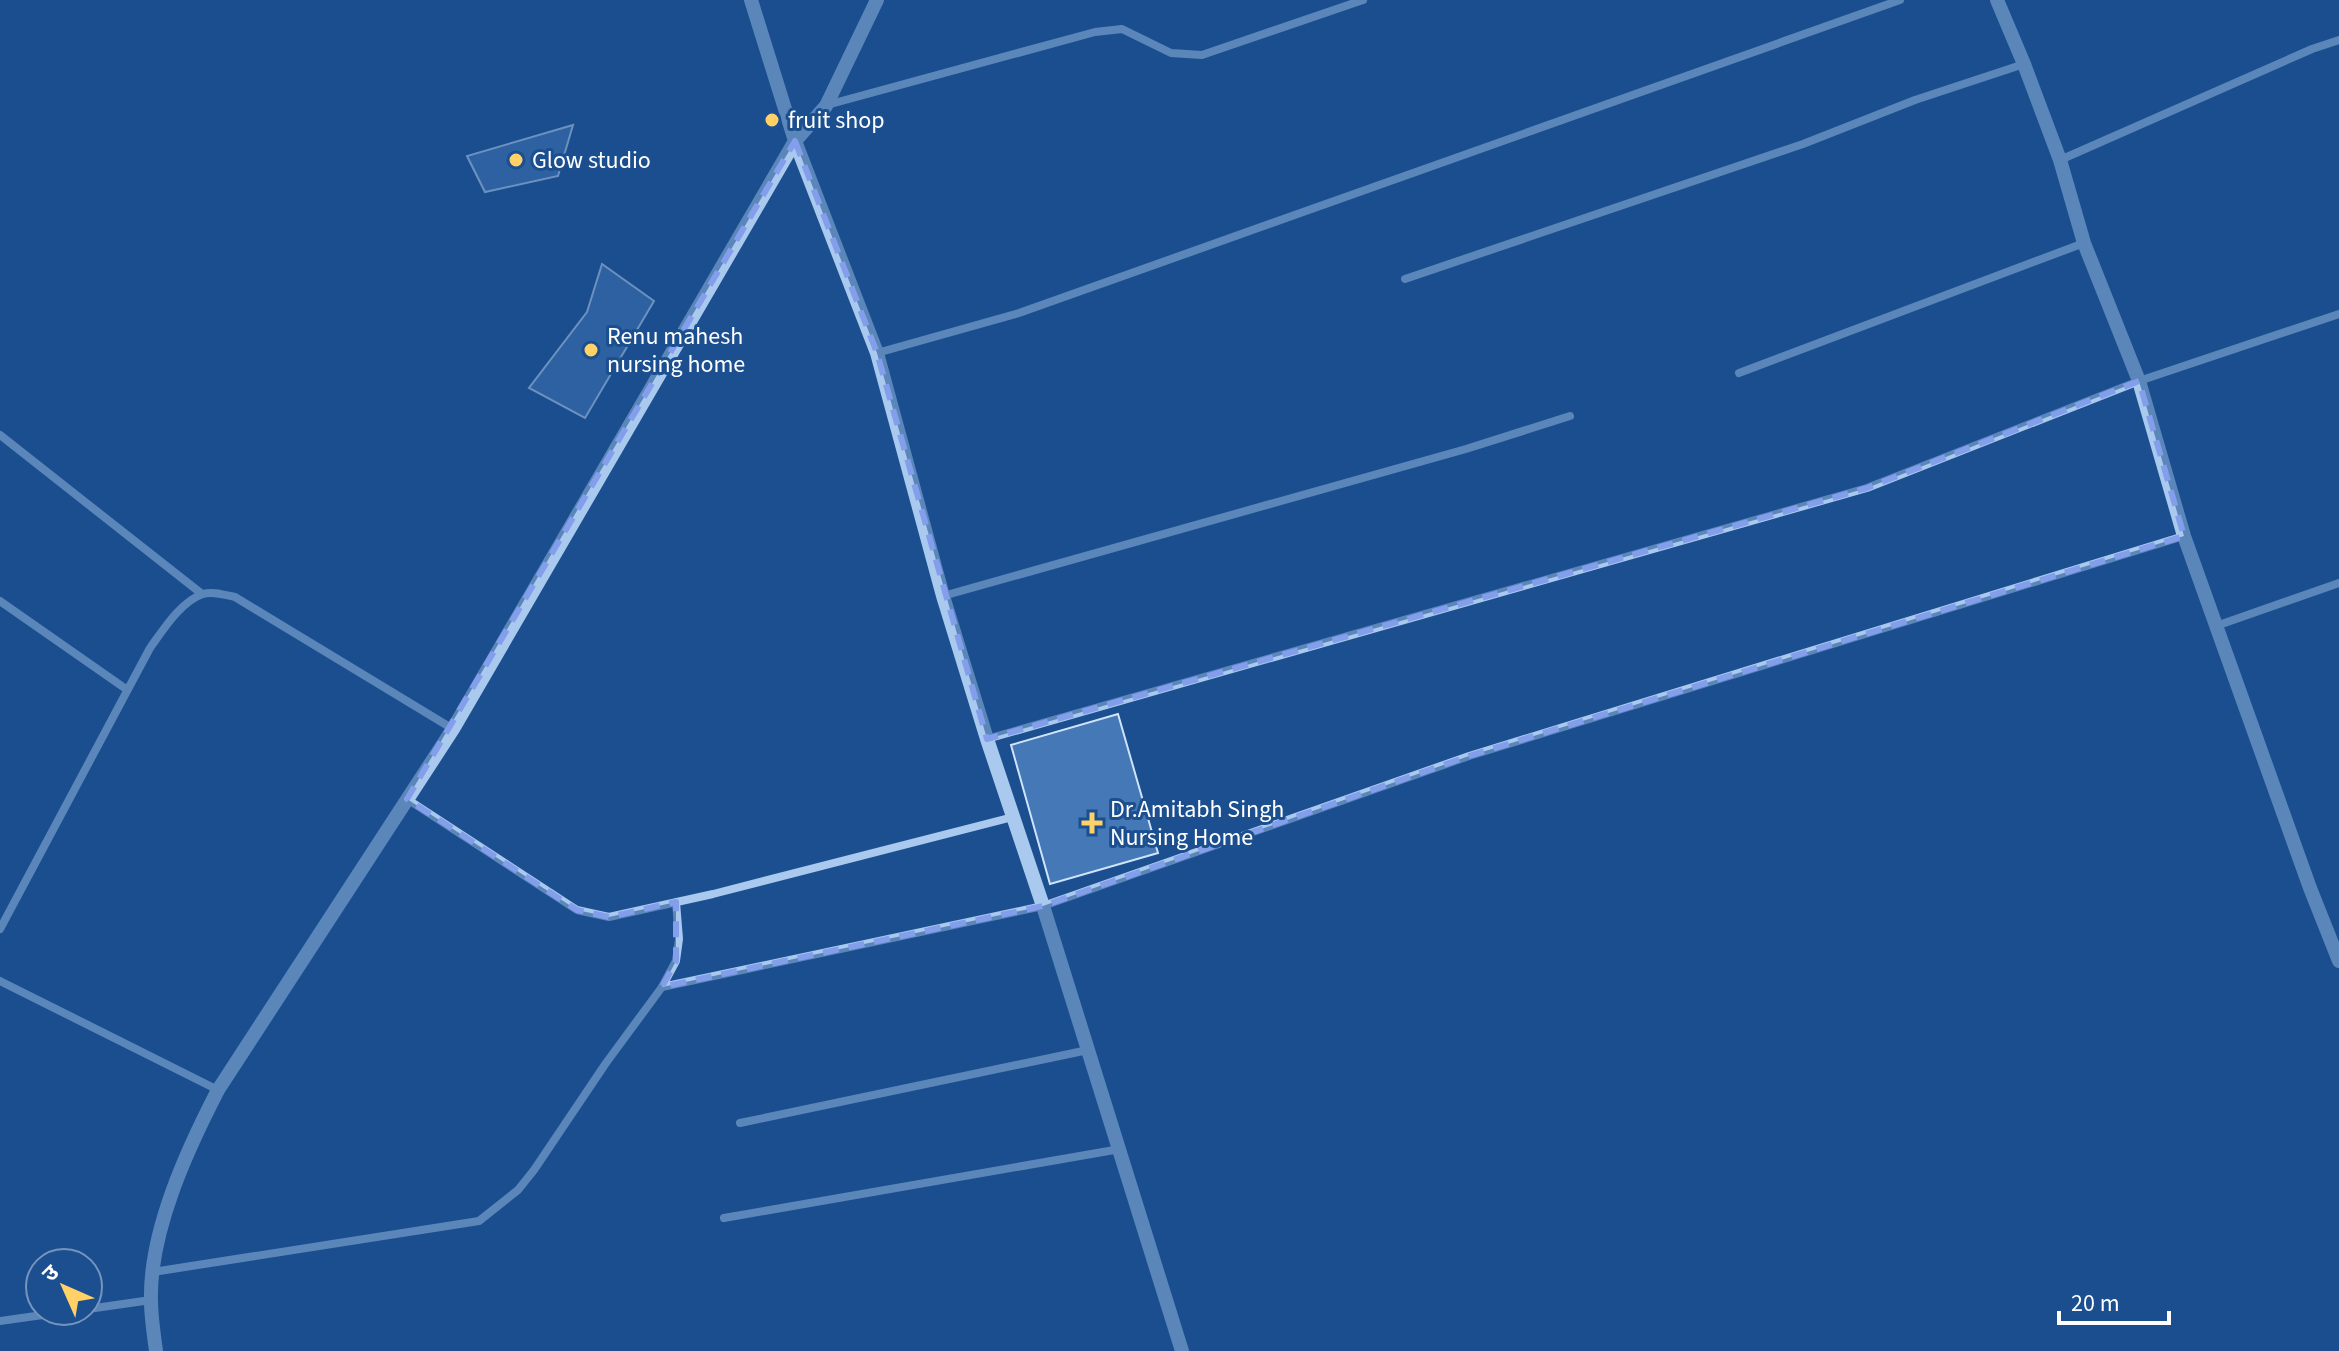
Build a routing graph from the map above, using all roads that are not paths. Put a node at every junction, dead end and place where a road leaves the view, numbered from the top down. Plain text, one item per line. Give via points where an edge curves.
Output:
1 (751, 0) edge
2 (877, 0) edge
3 (1363, 0) edge
4 (1900, 0) edge
5 (1997, 0) edge
6 (2339, 40) edge
7 (2024, 64) junction
8 (826, 106) junction
9 (795, 141) junction
10 (2060, 160) junction
11 (2084, 243) junction
12 (1405, 279) dead end
13 (2339, 314) edge
14 (877, 353) junction
15 (1739, 373) dead end
16 (2139, 381) junction
17 (1570, 416) dead end
18 (0, 435) edge
19 (2184, 536) junction
20 (2339, 583) edge
21 (202, 594) junction
22 (943, 596) junction
23 (0, 601) edge
24 (2216, 626) junction
25 (126, 689) junction
26 (453, 729) junction
27 (987, 739) junction
28 (407, 799) junction
29 (1013, 817) junction
30 (676, 902) junction
31 (1043, 906) junction
32 (0, 929) edge
33 (2339, 961) edge
34 (0, 981) edge
35 (662, 987) junction
36 (1088, 1050) junction
37 (218, 1090) junction
38 (740, 1123) dead end
39 (1120, 1149) junction
40 (724, 1218) dead end
41 (153, 1272) junction
42 (151, 1300) junction
43 (104, 1307) edge
44 (24, 1318) edge
45 (0, 1321) edge
46 (156, 1351) edge
47 (1182, 1351) edge

1 - 9 street
2 - 8 street
3 - 8 street via 1202,55 1171,53 1122,29 1095,32
4 - 14 street via 1019,313
5 - 7 street
6 - 10 street
7 - 10 street
7 - 12 street
8 - 9 street
9 - 14 street
9 - 26 street
10 - 11 street
11 - 15 street
11 - 16 street
13 - 16 street
14 - 22 street
16 - 19 street
16 - 27 street via 1867,488
17 - 22 street
18 - 21 street
19 - 24 street
19 - 31 street via 1469,756
20 - 24 street
21 - 25 street via 175,614
21 - 26 street via 235,597
22 - 27 street
23 - 25 street
24 - 33 street
25 - 32 street
26 - 28 street
27 - 29 street
28 - 30 street via 577,910 609,917
28 - 37 street
29 - 30 street
29 - 31 street
30 - 35 street via 678,950
31 - 35 street
31 - 36 street
34 - 37 street
35 - 41 street via 534,1170 479,1221
36 - 38 street
36 - 39 street
37 - 41 street via 186,1152
39 - 40 street
39 - 47 street
41 - 42 street
42 - 43 street
42 - 46 street
44 - 45 street

